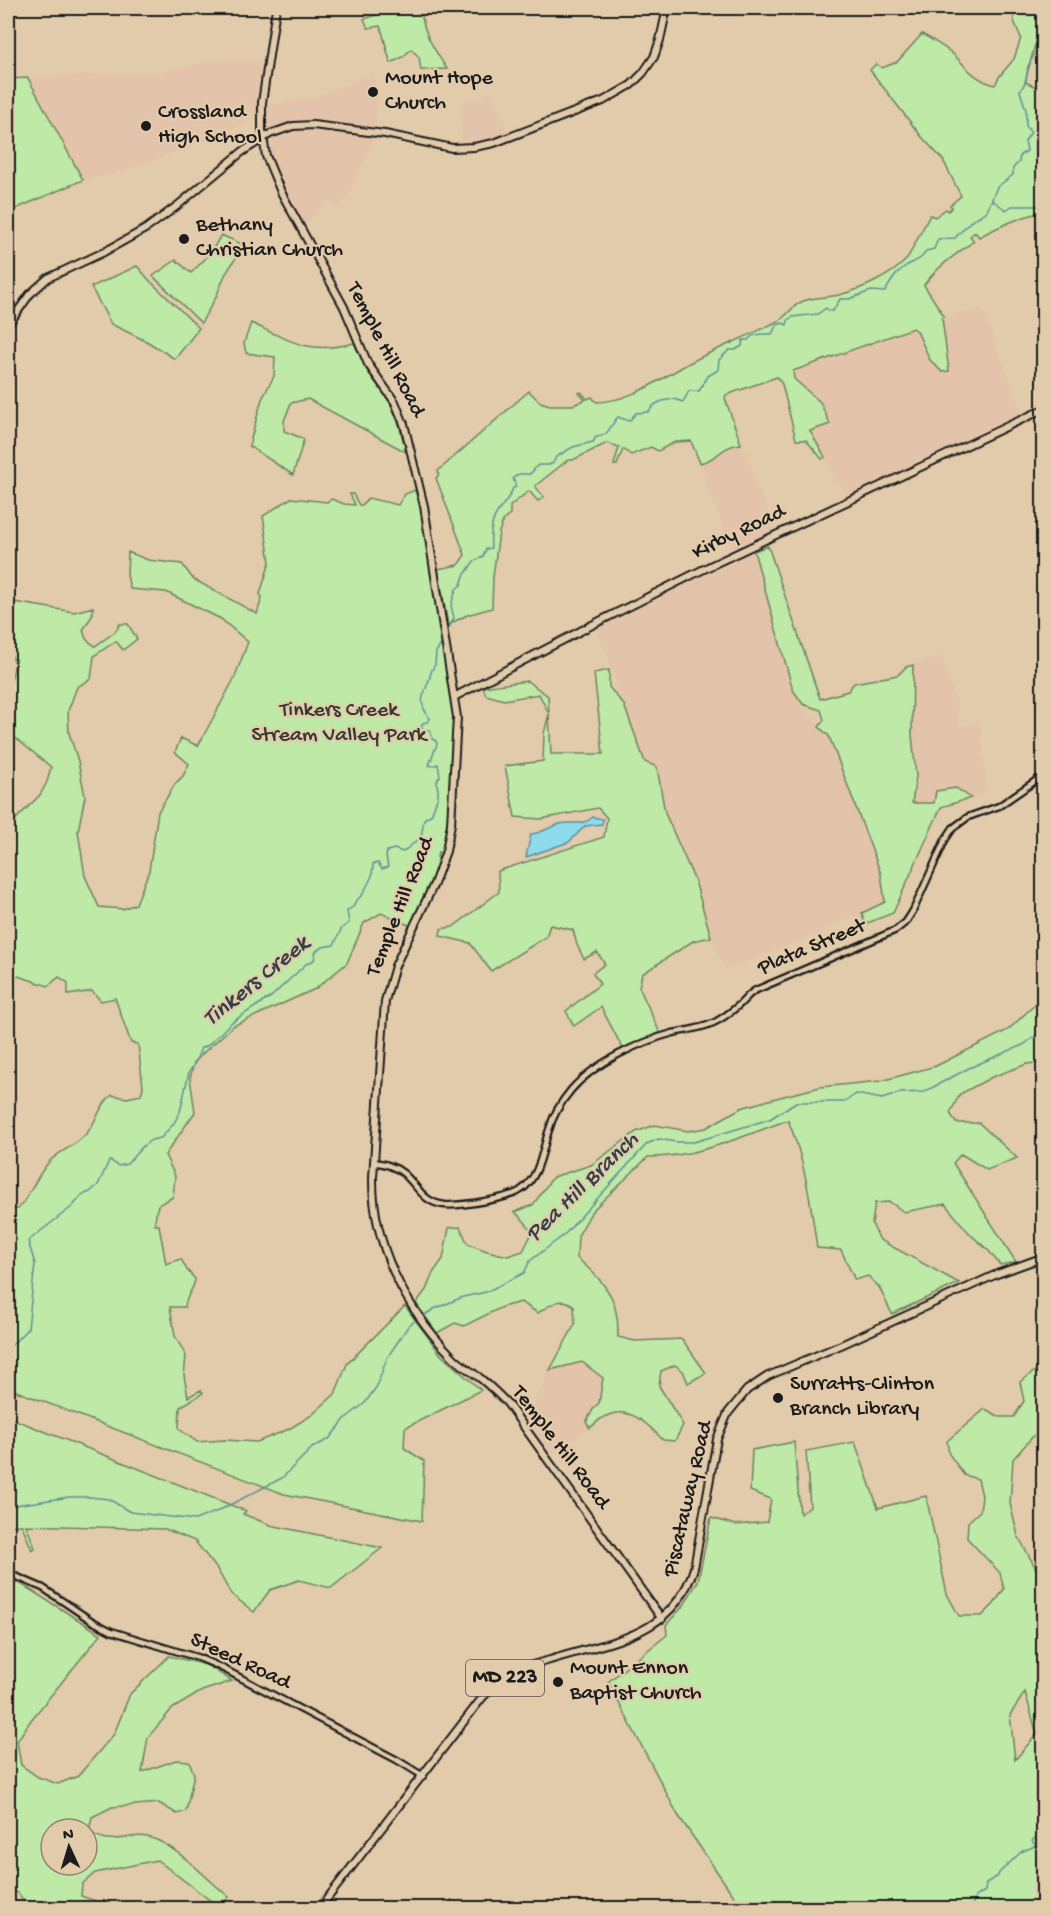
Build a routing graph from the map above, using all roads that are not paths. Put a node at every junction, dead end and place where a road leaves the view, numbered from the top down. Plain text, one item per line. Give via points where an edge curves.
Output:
1 (276, 8) edge
2 (667, 8) edge
3 (263, 138) junction
4 (8, 325) edge
5 (1044, 409) edge
6 (454, 697) junction
7 (1044, 775) edge
8 (374, 1162) junction
9 (1044, 1257) edge
10 (8, 1573) edge
11 (662, 1619) junction
12 (423, 1776) junction
13 (320, 1908) edge

1 - 3 main road, Temple Hill Road via 262,103
2 - 3 main road via 654,57 631,85 603,101 494,144 452,148 313,125 287,128
3 - 4 main road via 147,228 48,278 27,297
3 - 6 main road, Temple Hill Road via 274,177 344,307 368,364 395,402 404,424 424,506
5 - 6 main road, Kirby Road via 712,565
6 - 8 main road, Temple Hill Road via 457,728 450,835 441,869 387,991
7 - 8 street, Plata Street via 999,806 968,817 953,828 913,911 896,930 756,990 714,1023 638,1046 582,1079 554,1114 532,1179 515,1193 442,1205 425,1198 397,1169
8 - 11 main road, Temple Hill Road via 373,1198 379,1231 407,1297 441,1346 507,1403
9 - 11 main road, Piscataway Road / MD 223 via 768,1376 743,1394 717,1439 691,1578 678,1602
10 - 12 street, Steed Road via 43,1588 111,1631 218,1666
11 - 12 main road, Piscataway Road / MD 223 via 633,1635 528,1666 508,1676 483,1698
12 - 13 main road, Piscataway Road / MD 223

